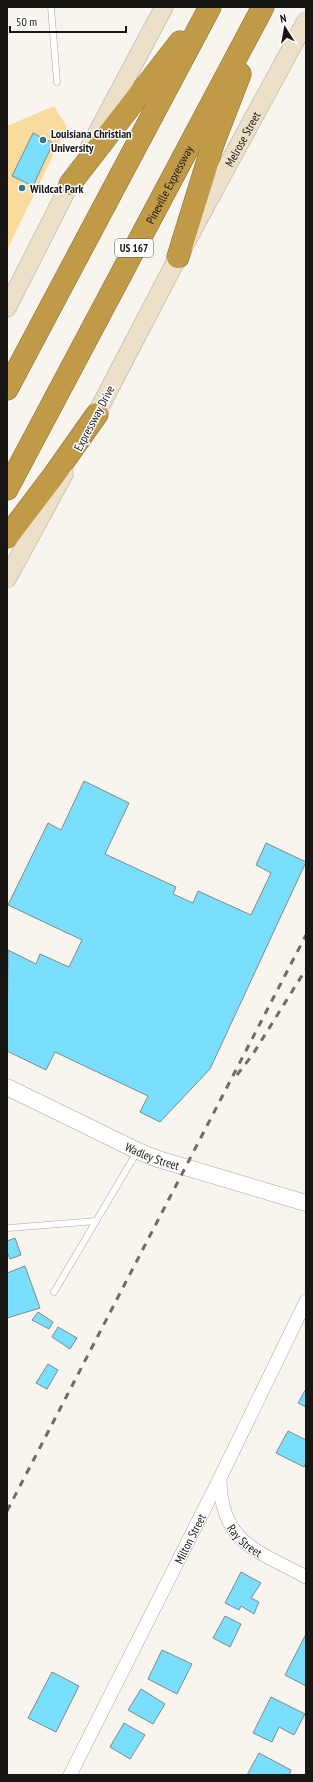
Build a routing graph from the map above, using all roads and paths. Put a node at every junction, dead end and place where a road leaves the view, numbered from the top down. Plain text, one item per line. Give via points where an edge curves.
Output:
1 (51, 7) edge
2 (164, 7) edge
3 (206, 7) edge
4 (210, 7) edge
5 (264, 7) edge
6 (306, 21) edge
7 (57, 82) dead end
8 (70, 184) junction
9 (178, 257) junction
10 (7, 308) edge
11 (7, 390) edge
12 (96, 414) junction
13 (7, 489) edge
14 (7, 537) edge
15 (7, 579) edge
16 (7, 1088) edge
17 (138, 1151) junction
18 (306, 1203) edge
19 (96, 1222) junction
20 (9, 1228) dead end
21 (54, 1292) dead end
22 (306, 1302) edge
23 (220, 1478) junction
24 (306, 1576) edge
25 (70, 1775) edge

1 - 7 lane
2 - 8 main road
3 - 8 highway
4 - 11 highway
5 - 9 highway via 213,144
5 - 13 highway, Pineville Expressway / US 167
6 - 9 main road, Melrose Street
8 - 10 main road
9 - 12 main road, Expressway Drive
12 - 14 highway
12 - 15 main road, Expressway Drive
16 - 17 street, Wadley Street
17 - 18 street, Wadley Street
17 - 19 lane
19 - 20 lane
19 - 21 lane
22 - 23 street, Milton Street
23 - 24 street, Ray Street via 224,1515 240,1538 252,1548
23 - 25 street, Milton Street

